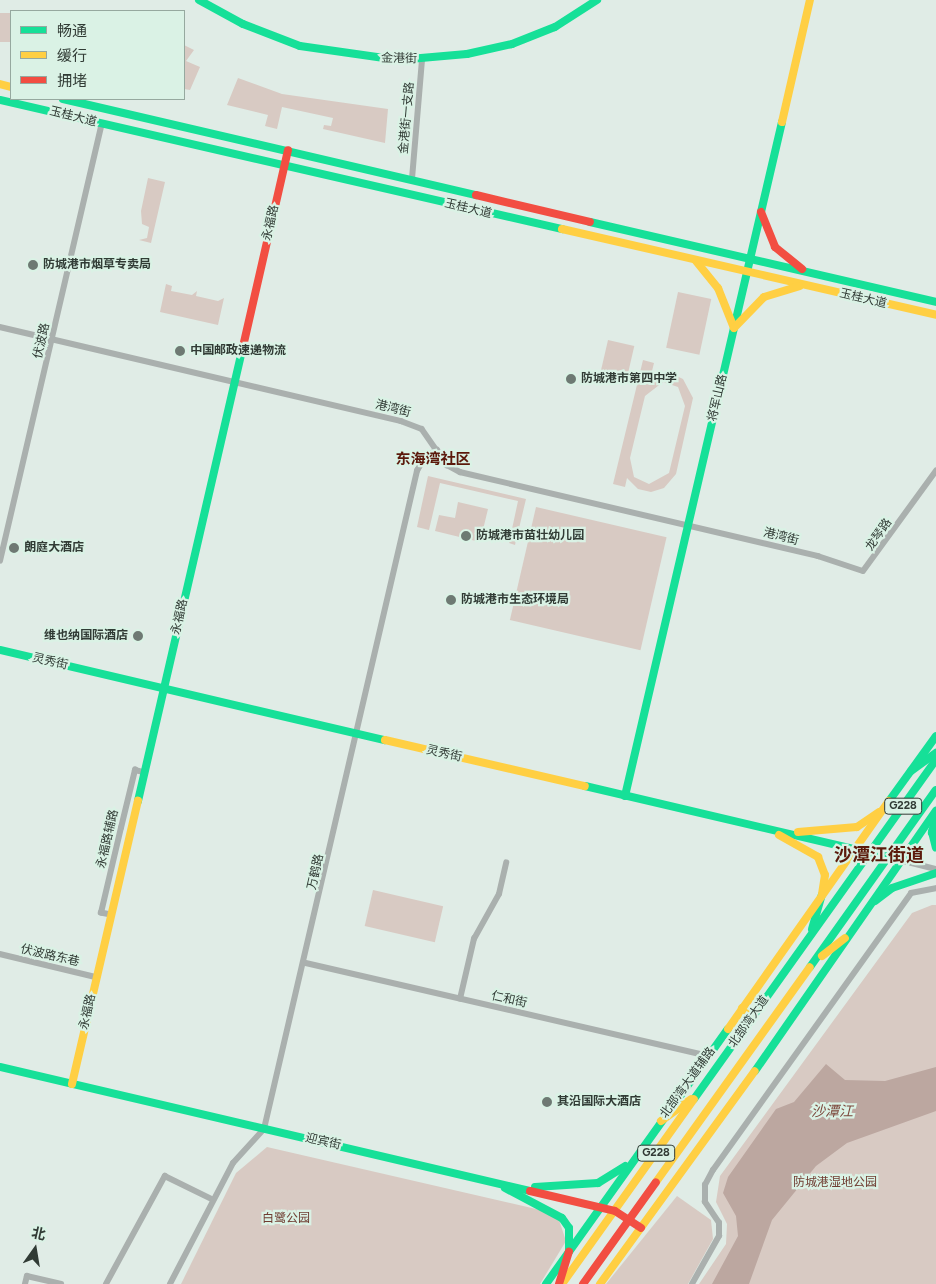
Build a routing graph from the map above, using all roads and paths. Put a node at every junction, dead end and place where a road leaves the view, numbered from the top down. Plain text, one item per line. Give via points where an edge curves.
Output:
1 (200, 0) edge
2 (597, 0) edge
3 (810, 0) edge
4 (422, 59) junction
5 (0, 100) edge
6 (68, 100) edge
7 (102, 124) junction
8 (288, 150) junction
9 (284, 166) junction
10 (412, 179) junction
11 (761, 212) junction
12 (750, 259) junction
13 (696, 261) junction
14 (806, 272) junction
15 (747, 273) junction
16 (804, 285) junction
17 (936, 302) edge
18 (936, 315) edge
19 (0, 327) edge
20 (734, 328) junction
21 (53, 340) junction
22 (234, 382) junction
23 (437, 450) junction
24 (936, 471) edge
25 (688, 525) junction
26 (818, 556) joint
27 (0, 561) edge
28 (0, 650) edge
29 (163, 688) junction
30 (358, 734) junction
31 (936, 736) edge
32 (936, 753) edge
33 (936, 760) edge
34 (911, 771) junction
35 (936, 790) edge
36 (625, 796) junction
37 (886, 805) junction
38 (936, 811) edge
39 (936, 817) edge
40 (769, 829) junction
41 (936, 848) edge
42 (857, 850) junction
43 (870, 853) junction
44 (888, 857) junction
45 (901, 860) junction
46 (506, 864) dead end
47 (936, 869) edge
48 (936, 874) edge
49 (936, 888) edge
50 (822, 896) junction
51 (864, 912) junction
52 (809, 938) junction
53 (845, 938) junction
54 (0, 954) edge
55 (306, 963) junction
56 (811, 964) junction
57 (96, 977) junction
58 (460, 999) junction
59 (742, 1008) junction
60 (754, 1016) junction
61 (708, 1056) junction
62 (0, 1067) edge
63 (72, 1084) junction
64 (698, 1094) junction
65 (661, 1121) junction
66 (264, 1129) junction
67 (634, 1158) junction
68 (484, 1179) junction
69 (510, 1185) junction
70 (212, 1199) junction
71 (603, 1208) junction
72 (615, 1211) junction
73 (628, 1220) junction
74 (641, 1228) junction
75 (569, 1252) junction
76 (25, 1284) edge
77 (61, 1284) edge
78 (106, 1284) edge
79 (170, 1284) edge
80 (546, 1284) edge
81 (558, 1284) edge
82 (562, 1284) edge
83 (582, 1284) edge
84 (600, 1284) edge
85 (692, 1284) edge

1 - 4 main road, 金港街 via 243,24 300,46 357,57
2 - 4 main road, 金港街 via 555,27 512,44
3 - 11 main road, 将军山路
4 - 10 street, 金港街一支路
5 - 7 main road, 玉桂大道
6 - 8 main road, 玉桂大道
7 - 9 main road, 玉桂大道
7 - 21 street, 伏波路
8 - 9 main road, 永福路
8 - 10 main road, 玉桂大道
9 - 13 main road, 玉桂大道
9 - 22 main road, 永福路
10 - 12 main road, 玉桂大道
11 - 12 main road, 将军山路
11 - 14 main road via 776,247
12 - 14 main road, 玉桂大道
12 - 15 main road, 将军山路
13 - 15 main road, 玉桂大道
13 - 20 main road via 718,288
14 - 17 main road, 玉桂大道
15 - 16 main road, 玉桂大道
15 - 20 main road, 将军山路
16 - 18 main road, 玉桂大道
16 - 20 main road via 764,297
19 - 21 street, 港湾街
20 - 25 main road, 将军山路
21 - 22 street, 港湾街
21 - 27 street, 伏波路
22 - 23 street, 港湾街 via 417,426
22 - 29 main road, 永福路
23 - 25 street, 港湾街 via 447,466 460,472
23 - 30 street, 万鹤路 via 425,456 417,470
24 - 26 street, 龙琴路 via 868,569
25 - 26 street, 港湾街
25 - 36 main road, 将军山路
28 - 29 main road, 灵秀街
29 - 30 main road, 灵秀街
29 - 57 main road, 永福路
30 - 36 main road, 灵秀街
30 - 55 street, 万鹤路
31 - 34 main road, 北部湾大道辅路
32 - 34 main road
33 - 43 main road, 北部湾大道 / G228
34 - 37 main road, 北部湾大道辅路
35 - 44 main road, 北部湾大道 / G228
36 - 40 main road, 灵秀街
37 - 40 main road via 857,827 836,832
37 - 42 main road, 北部湾大道辅路
38 - 45 main road
39 - 41 main road via 932,832
40 - 42 main road, 灵秀街
40 - 50 main road via 818,857 825,876
42 - 43 main road, 灵秀街
42 - 50 main road, 北部湾大道辅路
43 - 44 main road, 灵秀街
43 - 52 main road, 北部湾大道 / G228
44 - 45 street
44 - 56 main road, 北部湾大道 / G228
45 - 47 street
45 - 51 main road
46 - 58 street via 499,894 474,939
48 - 51 main road via 892,888
49 - 85 street via 911,893 713,1170 705,1185 705,1202 718,1223 720,1236
50 - 52 main road
50 - 59 main road, 北部湾大道辅路
51 - 53 main road
52 - 60 main road, 北部湾大道 / G228
53 - 56 main road
53 - 74 main road via 686,1171
54 - 57 street, 伏波路东巷
55 - 58 street, 仁和街
55 - 66 street, 万鹤路
56 - 73 main road, 北部湾大道 / G228
57 - 63 main road, 永福路
58 - 61 street, 仁和街
59 - 60 main road
59 - 61 main road, 北部湾大道辅路
60 - 64 main road, 北部湾大道 / G228
61 - 65 main road, 北部湾大道辅路
62 - 63 main road, 迎宾街
63 - 66 main road, 迎宾街
64 - 65 main road
64 - 72 main road, 北部湾大道 / G228
65 - 67 main road, 北部湾大道辅路
66 - 68 main road, 迎宾街
66 - 70 street, 万鹤路 via 233,1163
67 - 69 main road via 598,1183 556,1189
67 - 71 main road, 北部湾大道辅路
68 - 69 main road, 迎宾街
68 - 75 main road via 550,1207 569,1228
69 - 71 main road, 迎宾街
70 - 78 street via 165,1176
70 - 79 street, 万鹤路
71 - 72 main road, 迎宾街
71 - 75 main road, 北部湾大道辅路
72 - 73 main road, 迎宾街
72 - 82 main road, 北部湾大道 / G228
73 - 74 main road, 迎宾街
73 - 83 main road, 北部湾大道 / G228
74 - 84 main road
75 - 80 main road, 北部湾大道辅路
75 - 81 main road
76 - 77 street via 27,1276

